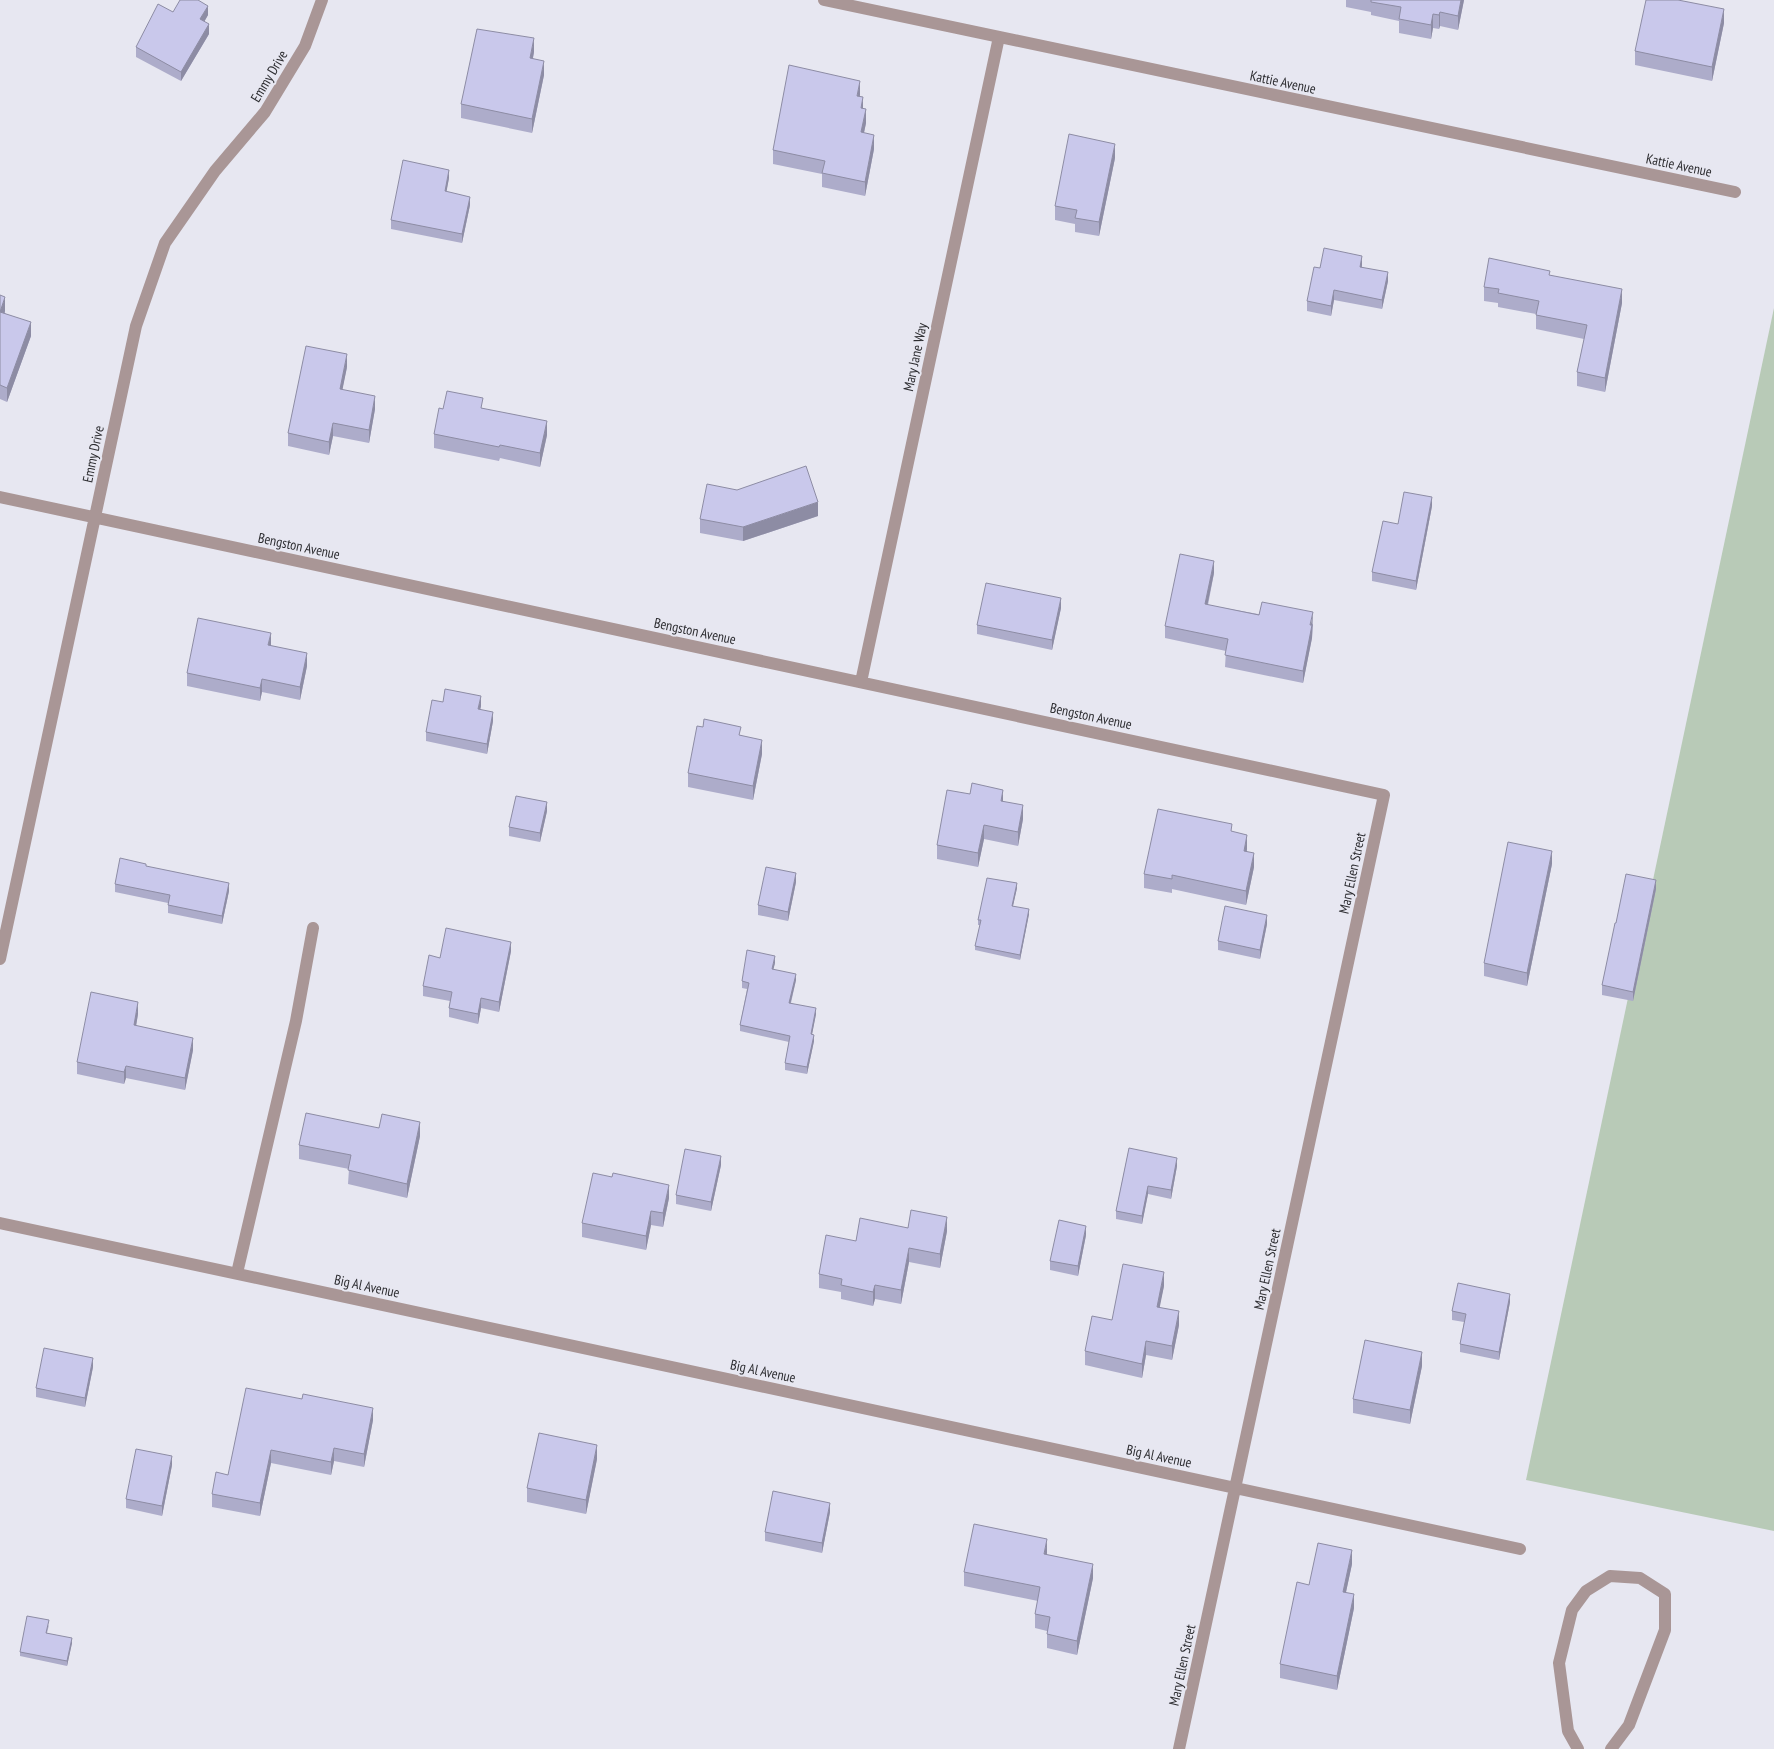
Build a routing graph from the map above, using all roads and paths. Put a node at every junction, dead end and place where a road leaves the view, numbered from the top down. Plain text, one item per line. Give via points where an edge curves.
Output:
1 (322, 0) edge
2 (824, 0) edge
3 (999, 37) junction
4 (1735, 192) dead end
5 (0, 498) edge
6 (95, 518) junction
7 (861, 682) junction
8 (1384, 794) joint
9 (313, 928) dead end
10 (0, 960) edge
11 (0, 1223) edge
12 (237, 1273) junction
13 (1235, 1488) junction
14 (1520, 1549) dead end
15 (1179, 1749) edge
16 (1578, 1749) edge
17 (1611, 1749) edge

1 - 6 street, Emmy Drive via 305,46 265,112 215,171 165,243 136,326
2 - 3 street, Kattie Avenue
3 - 4 street, Kattie Avenue
3 - 7 street, Mary Jane Way
5 - 6 street, Bengston Avenue
6 - 7 street, Bengston Avenue
6 - 10 street, Emmy Drive
7 - 8 street, Bengston Avenue
8 - 13 street, Mary Ellen Street
9 - 12 street via 296,1021
11 - 12 street, Big Al Avenue
12 - 13 street, Big Al Avenue
13 - 14 street, Big Al Avenue
13 - 15 street, Mary Ellen Street
16 - 17 street via 1568,1731 1559,1663 1572,1610 1586,1591 1610,1576 1640,1578 1665,1594 1665,1630 1628,1725

